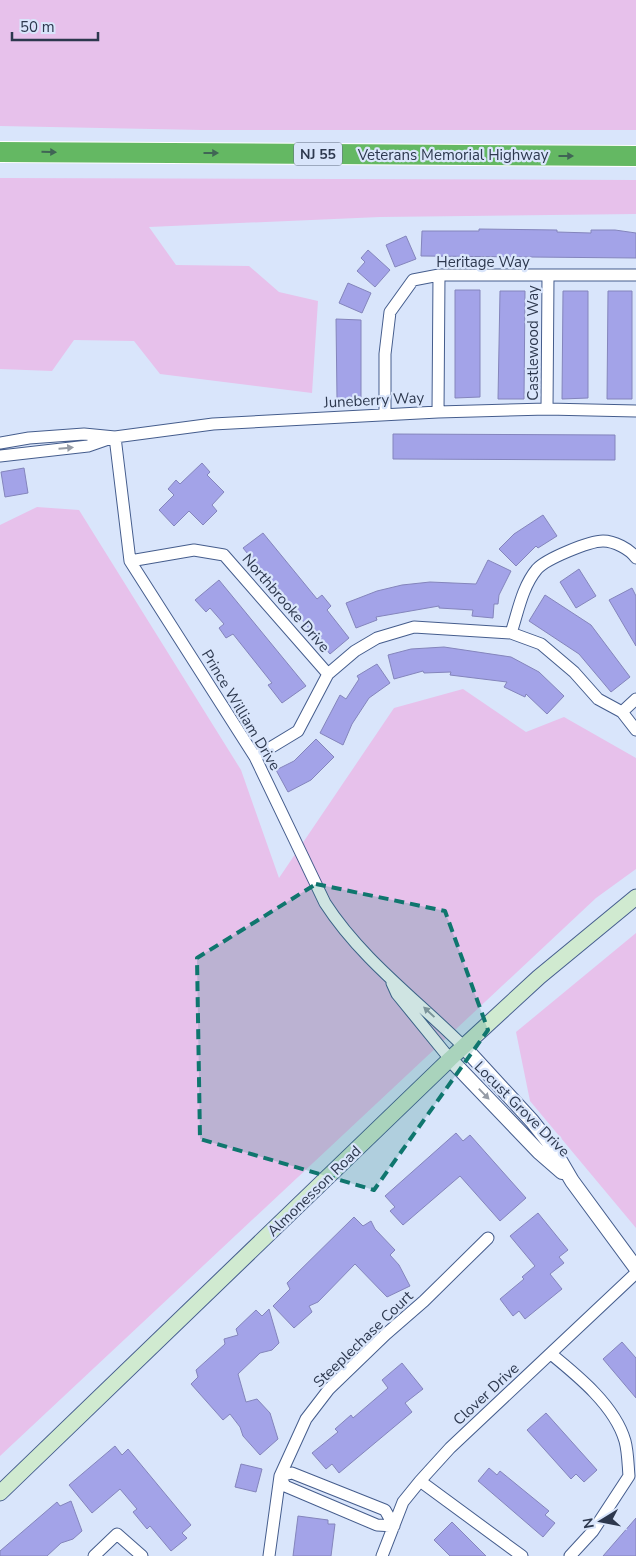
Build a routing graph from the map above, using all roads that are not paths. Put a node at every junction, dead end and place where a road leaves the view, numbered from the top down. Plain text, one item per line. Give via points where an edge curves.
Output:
1 (0, 152) edge
2 (636, 156) edge
3 (439, 275) junction
4 (636, 275) edge
5 (548, 276) junction
6 (547, 409) junction
7 (636, 411) edge
8 (438, 412) junction
9 (385, 414) junction
10 (115, 436) junction
11 (29, 438) junction
12 (0, 443) edge
13 (30, 451) junction
14 (0, 456) edge
15 (636, 558) edge
16 (130, 561) junction
17 (511, 633) junction
18 (328, 674) junction
19 (636, 699) edge
20 (622, 712) junction
21 (636, 730) edge
22 (255, 757) junction
23 (636, 897) edge
24 (391, 979) junction
25 (464, 1046) junction
26 (450, 1059) junction
27 (572, 1181) junction
28 (488, 1238) dead end
29 (636, 1268) edge
30 (636, 1273) edge
31 (551, 1354) junction
32 (280, 1476) junction
33 (420, 1481) junction
34 (0, 1493) edge
35 (394, 1526) junction
36 (94, 1556) edge
37 (142, 1556) edge
38 (270, 1556) edge
39 (382, 1556) edge
40 (522, 1556) edge
41 (570, 1556) edge

1 -> 2 highway, Veterans Memorial Highway / NJ 55
3 - 5 street, Heritage Way
3 - 8 street
3 - 9 street, Heritage Way via 413,280 390,312 385,354
4 - 5 street, Heritage Way
5 - 6 street, Castlewood Way
6 - 7 street, Juneberry Way
6 - 8 street, Juneberry Way
8 - 9 street, Juneberry Way
9 - 10 street, Juneberry Way via 213,424
10 - 11 street, Juneberry Way via 84,434
13 -> 10 street, Juneberry Way via 88,446
10 - 16 street, Prince William Drive
11 - 12 street, Juneberry Way
11 - 13 street
13 - 14 street, Juneberry Way
15 - 17 street via 631,550 604,541 574,548 538,568 526,587
16 - 18 street, Northbrooke Drive via 194,550 224,555
16 - 22 street, Prince William Drive
17 - 18 street via 414,627 377,638 355,651
17 - 20 street via 541,644 574,672 598,700
18 - 22 street via 298,732
19 - 20 street
20 - 21 street
22 - 24 street, Prince William Drive via 325,903 337,921
23 - 25 main road, Almonesson Road via 539,977
25 -> 24 street, Prince William Drive
24 - 26 street, Prince William Drive via 397,994
25 - 26 main road, Almonesson Road
25 - 27 street, Locust Grove Drive via 532,1121
26 -> 27 street, Locust Grove Drive via 539,1152
26 - 34 main road, Almonesson Road
27 - 29 street, Locust Grove Drive
28 - 32 street, Steeplechase Court via 329,1389 306,1419
30 - 31 street, Clover Drive
31 - 33 street, Clover Drive via 450,1448
31 - 41 street via 586,1383 614,1419 625,1441 629,1476 593,1531
32 - 35 street via 286,1486 377,1525
32 - 35 street via 292,1473 385,1510
32 - 38 street, Steeplechase Court
33 - 35 street, Clover Drive via 403,1502
33 - 40 street
35 - 39 street, Clover Drive
36 - 37 street via 117,1534

